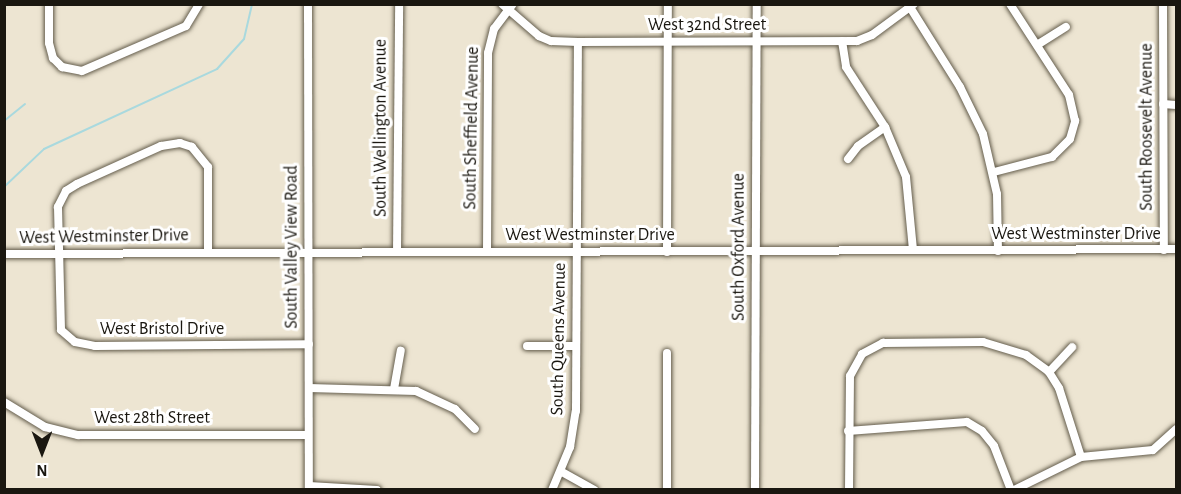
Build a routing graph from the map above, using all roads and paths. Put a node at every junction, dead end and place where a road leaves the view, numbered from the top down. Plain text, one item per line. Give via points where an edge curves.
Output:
1 (49, 4) edge
2 (199, 4) edge
3 (308, 4) edge
4 (399, 4) edge
5 (668, 4) edge
6 (757, 4) edge
7 (1010, 4) edge
8 (1163, 4) edge
9 (911, 5) edge
10 (508, 6) edge
11 (1066, 27) dead end
12 (668, 41) junction
13 (757, 41) junction
14 (842, 41) junction
15 (578, 42) junction
16 (1037, 45) junction
17 (1163, 104) junction
18 (1176, 105) edge
19 (885, 127) junction
20 (848, 159) dead end
21 (994, 172) junction
22 (1176, 249) edge
23 (912, 250) junction
24 (1164, 250) junction
25 (998, 251) junction
26 (208, 252) junction
27 (308, 252) junction
28 (397, 252) junction
29 (488, 252) junction
30 (577, 252) junction
31 (666, 252) junction
32 (756, 252) junction
33 (4, 254) edge
34 (58, 255) junction
35 (309, 344) junction
36 (527, 346) dead end
37 (576, 346) junction
38 (1072, 346) dead end
39 (401, 351) dead end
40 (667, 352) dead end
41 (1049, 372) junction
42 (309, 388) junction
43 (394, 389) junction
44 (4, 402) edge
45 (475, 429) dead end
46 (1176, 429) edge
47 (848, 431) junction
48 (308, 435) junction
49 (1081, 457) junction
50 (562, 472) junction
51 (309, 488) edge
52 (377, 489) edge
53 (552, 489) edge
54 (594, 489) edge
55 (667, 489) edge
56 (755, 489) edge
57 (849, 489) edge
58 (1012, 489) edge

1 - 2 street via 50,51 62,67 76,71 88,70 186,26
3 - 27 street, South Valley View Road
4 - 28 street, South Wellington Avenue
5 - 12 street
6 - 13 street, South Oxford Avenue
7 - 16 street
8 - 17 street, South Roosevelt Avenue
9 - 14 street, West 32nd Street via 872,35
9 - 21 street via 970,105
10 - 15 street, West 32nd Street via 539,36
10 - 29 street, South Sheffield Avenue via 494,29 488,53
11 - 16 street
12 - 13 street, West 32nd Street
12 - 15 street, West 32nd Street
12 - 31 street
13 - 14 street, West 32nd Street
13 - 32 street, South Oxford Avenue
14 - 19 street via 846,67
15 - 30 street, South Queens Avenue
16 - 21 street via 1074,104 1073,130 1066,144 1052,157
17 - 18 street
17 - 24 street, South Roosevelt Avenue
19 - 20 street via 858,146
19 - 23 street via 906,177
21 - 25 street
22 - 24 street, West Westminster Drive
23 - 25 street, West Westminster Drive
23 - 32 street, West Westminster Drive
24 - 25 street, West Westminster Drive
26 - 27 street, West Westminster Drive
26 - 34 street, West Westminster Drive
26 - 34 street, West Bristol Drive via 208,167 195,150 180,143 161,146 66,191 58,207
27 - 28 street, West Westminster Drive
27 - 35 street, South Valley View Road
28 - 29 street, West Westminster Drive
29 - 30 street, West Westminster Drive
30 - 31 street, West Westminster Drive
30 - 37 street, South Queens Avenue
31 - 32 street, West Westminster Drive
32 - 56 street, South Oxford Avenue
33 - 34 street, West Westminster Drive
34 - 35 street, West Bristol Drive via 59,323 65,335 75,342 95,346
35 - 42 street, South Valley View Road
36 - 37 street
37 - 50 street, South Queens Avenue via 576,411
38 - 41 street
39 - 43 street
40 - 55 street
41 - 47 street via 1018,350 998,343 883,343 862,354 853,367 848,391
41 - 49 street via 1069,409
42 - 43 street
42 - 48 street, South Valley View Road
43 - 45 street via 416,391 440,400 464,415
44 - 48 street, West 28th Street via 45,426 78,435
46 - 49 street via 1154,450
47 - 57 street
47 - 58 street via 967,422 982,431 994,446
48 - 51 street, South Valley View Road
49 - 58 street
50 - 53 street, South Queens Avenue
50 - 54 street
51 - 52 street

